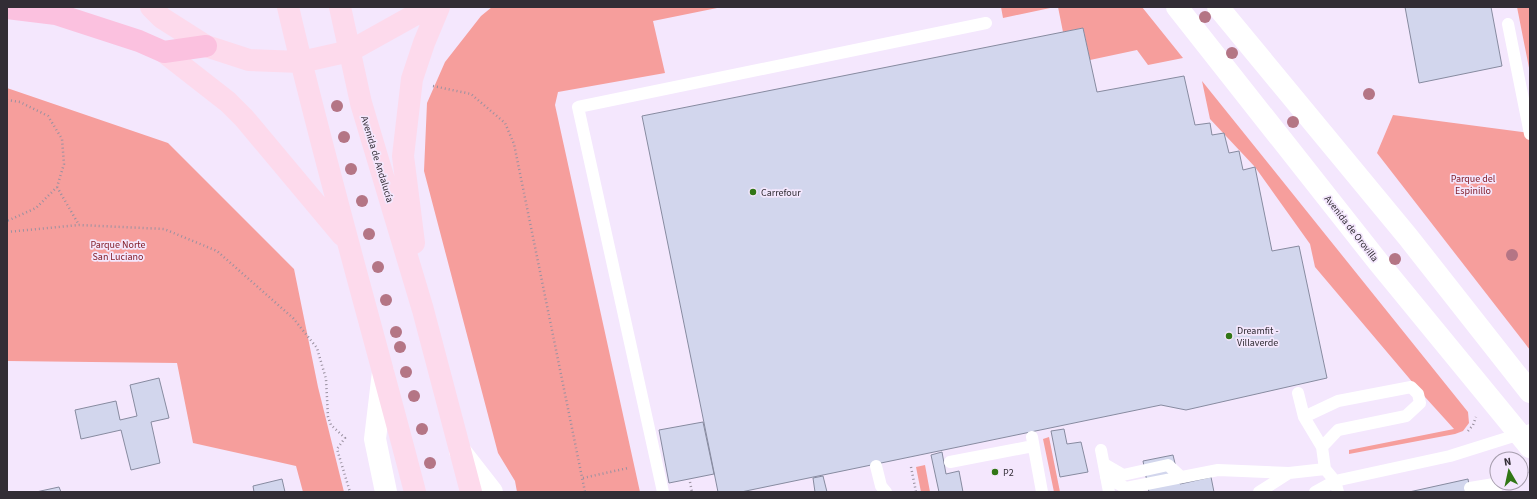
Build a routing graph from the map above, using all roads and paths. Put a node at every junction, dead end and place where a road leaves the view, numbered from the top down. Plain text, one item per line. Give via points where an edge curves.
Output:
1 (151, 7) edge
2 (288, 7) edge
3 (340, 7) edge
4 (429, 7) edge
5 (439, 7) edge
6 (1177, 7) edge
7 (1218, 7) edge
8 (7, 8) edge
9 (986, 23) dead end
10 (1508, 24) dead end
11 (206, 46) junction
12 (350, 51) junction
13 (164, 52) junction
14 (301, 62) junction
15 (432, 86) dead end
16 (7, 100) edge
17 (1530, 134) edge
18 (56, 187) junction
19 (7, 220) edge
20 (79, 225) junction
21 (7, 232) edge
22 (346, 239) junction
23 (423, 310) junction
24 (383, 371) junction
25 (1530, 392) edge
26 (1298, 393) dead end
27 (1477, 415) dead end
28 (1304, 417) junction
29 (1467, 432) dead end
30 (1527, 437) edge
31 (1322, 447) junction
32 (1101, 450) dead end
33 (460, 451) junction
34 (950, 462) dead end
35 (1104, 464) junction
36 (876, 466) dead end
37 (911, 467) dead end
38 (628, 468) dead end
39 (1325, 469) junction
40 (1289, 473) junction
41 (1106, 477) junction
42 (1181, 477) junction
43 (583, 478) junction
44 (690, 482) dead end
45 (1337, 486) edge
46 (1470, 488) dead end
47 (350, 492) edge
48 (386, 492) edge
49 (415, 492) edge
50 (471, 492) edge
51 (492, 492) edge
52 (585, 492) edge
53 (663, 492) edge
54 (692, 492) edge
55 (886, 492) edge
56 (916, 492) edge
57 (1042, 492) edge
58 (1109, 492) edge
59 (1259, 492) edge
60 (1315, 492) edge
61 (1496, 492) edge

1 - 11 main road via 162,18
2 - 14 main road
3 - 12 main road, Avenida de Andalucía
4 - 12 main road
5 - 23 main road, Avenida de Andalucía via 412,79 403,156
6 - 30 street, Avenida de Orovilla via 1379,263
7 - 25 street via 1408,238
8 - 13 highway via 56,14 139,41
9 - 53 lane via 578,107
10 - 17 lane
11 - 13 highway
11 - 14 main road via 249,60
12 - 14 main road
12 - 23 main road, Avenida de Andalucía via 361,103
13 - 22 main road via 228,102 244,118
14 - 22 main road
15 - 43 path via 471,94 505,123 514,144
16 - 18 path via 20,102 48,116 62,139 64,164
18 - 19 path via 36,208
18 - 20 path
20 - 21 path
20 - 47 path via 164,229 217,252 293,318 316,348 322,362 330,425 345,438 337,449
22 - 24 main road
23 - 33 main road, Avenida de Andalucía
24 - 48 street via 375,439
24 - 49 main road
26 - 28 lane
27 - 29 path
28 - 31 lane
28 - 31 lane via 1338,401 1410,387 1418,394 1420,403 1406,416 1338,430
30 - 45 lane
31 - 39 lane
32 - 35 lane
33 - 50 main road, Avenida de Andalucía
33 - 51 street, Avenida de Andalucía
34 - 57 lane via 1033,441
35 - 41 lane
35 - 42 lane via 1123,475 1168,465
36 - 55 lane via 881,486
37 - 56 path
38 - 43 path
39 - 40 lane
39 - 45 lane
40 - 42 lane via 1218,470
40 - 59 lane
41 - 42 lane via 1126,488
41 - 58 lane
43 - 52 path
44 - 54 path
45 - 60 lane
46 - 61 lane via 1494,484

